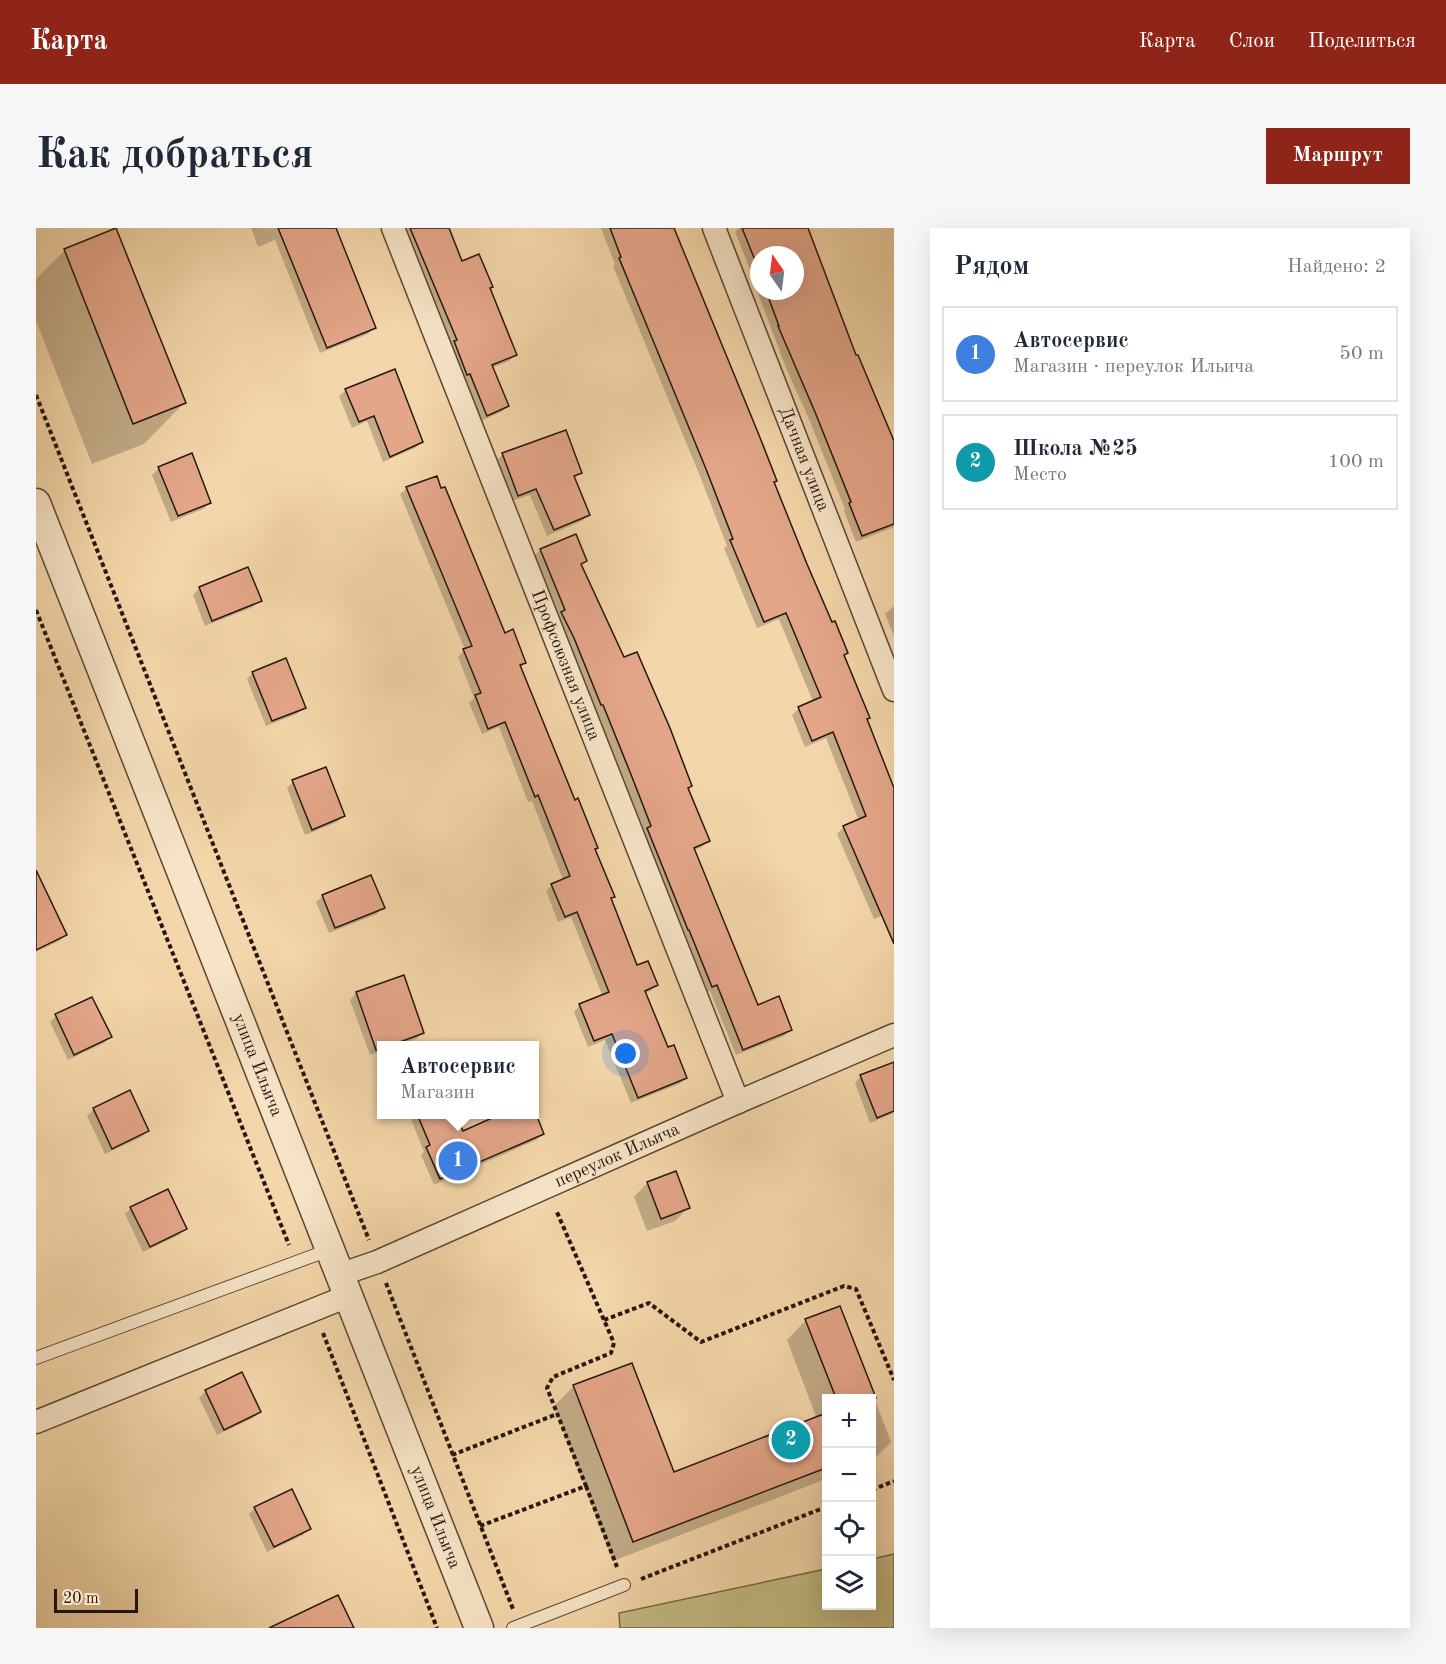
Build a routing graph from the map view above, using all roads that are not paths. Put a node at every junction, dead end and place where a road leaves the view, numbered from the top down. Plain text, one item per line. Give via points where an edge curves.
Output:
1 (393, 228) edge
2 (714, 228) edge
3 (36, 503) edge
4 (894, 690) edge
5 (894, 1035) edge
6 (738, 1102) junction
7 (339, 1274) junction
8 (36, 1358) edge
9 (36, 1422) edge
10 (624, 1585) road end
11 (516, 1627) edge
12 (479, 1628) edge

1 - 6 street, Профсоюзная улица
2 - 4 street, Дачная улица
3 - 7 street, улица Ильича
5 - 6 street, переулок Ильича
6 - 7 street, переулок Ильича via 378,1262
7 - 8 lane via 295,1262
7 - 9 street, переулок Ильича via 314,1310
7 - 12 street, улица Ильича
10 - 11 lane

